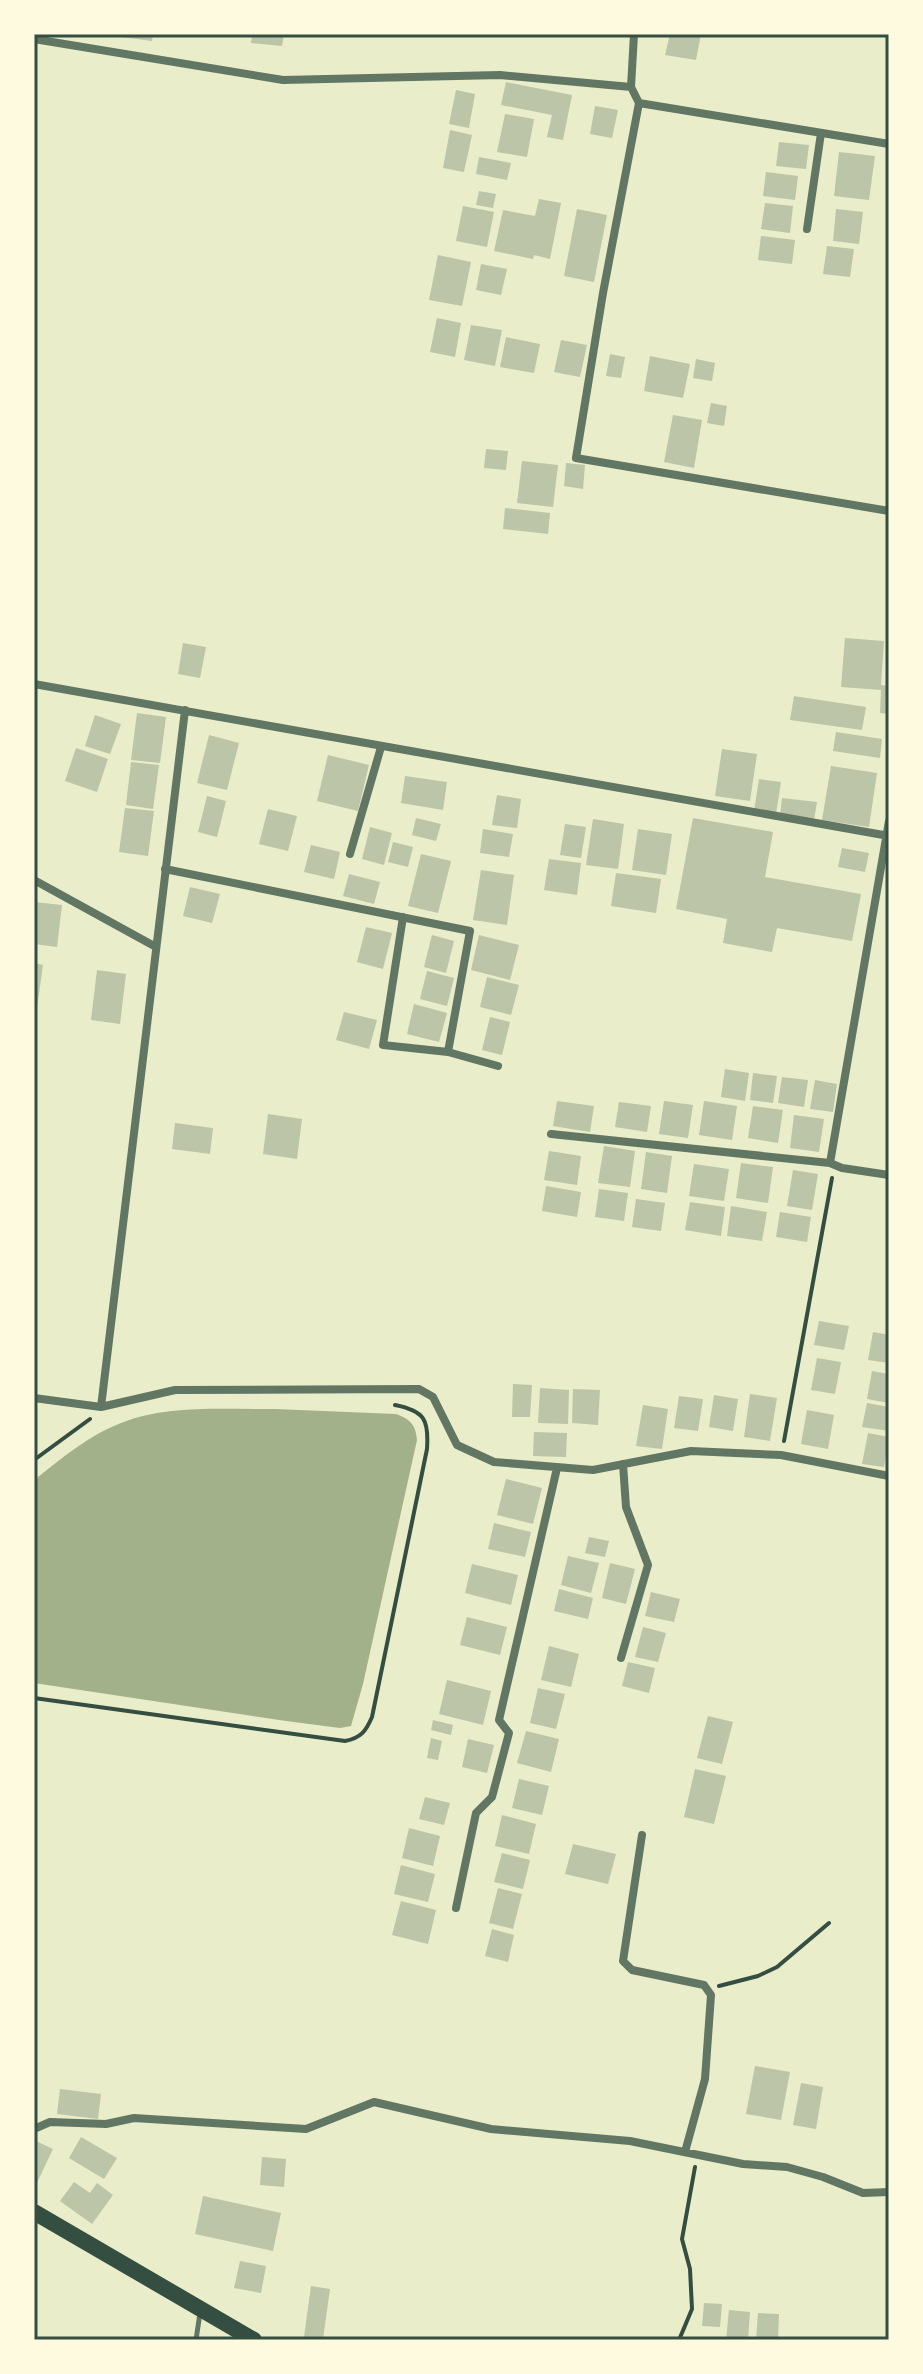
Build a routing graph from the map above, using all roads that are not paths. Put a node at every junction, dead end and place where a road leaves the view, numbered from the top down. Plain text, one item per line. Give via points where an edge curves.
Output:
1 (634, 34) edge
2 (34, 39) edge
3 (631, 87) junction
4 (639, 103) junction
5 (821, 133) junction
6 (889, 144) edge
7 (807, 229) dead end
8 (889, 511) edge
9 (34, 684) edge
10 (185, 710) junction
11 (381, 747) junction
12 (889, 821) edge
13 (888, 836) edge
14 (350, 854) dead end
15 (165, 869) junction
16 (34, 880) edge
17 (403, 917) junction
18 (156, 947) junction
19 (448, 1052) junction
20 (498, 1066) dead end
21 (551, 1134) dead end
22 (830, 1163) junction
23 (889, 1175) edge
24 (34, 1398) edge
25 (101, 1407) junction
26 (623, 1464) junction
27 (557, 1468) junction
28 (889, 1476) edge
29 (621, 1658) dead end
30 (642, 1835) dead end
31 (456, 1908) dead end
32 (34, 2129) edge
33 (685, 2152) junction
34 (889, 2192) edge
35 (34, 2212) edge
36 (201, 2310) junction
37 (196, 2340) edge
38 (254, 2340) edge

1 - 3 street
2 - 3 street via 283,80 500,75
3 - 4 street
4 - 5 street
4 - 8 street via 576,458
5 - 6 street
5 - 7 street
9 - 10 street
10 - 11 street
10 - 15 street
11 - 13 street
11 - 14 street
12 - 13 street
13 - 22 street
15 - 17 street
15 - 18 street
16 - 18 street
17 - 19 street via 470,931
17 - 19 street via 383,1045
18 - 25 street
19 - 20 street
21 - 22 street
22 - 23 street
24 - 25 street
25 - 27 street via 175,1390 419,1389 433,1397 457,1445 494,1462
26 - 27 street via 593,1470
26 - 28 street via 691,1451 781,1455
26 - 29 street via 626,1507 648,1565
27 - 31 street via 499,1720 509,1733 492,1797 476,1813
30 - 33 street via 623,1961 632,1970 709,1989 705,2079
32 - 33 street via 50,2122 106,2124 134,2118 306,2129 374,2102 491,2129 630,2141
33 - 34 street via 787,2167 863,2193
35 - 36 main road
36 - 37 lane
36 - 38 main road

